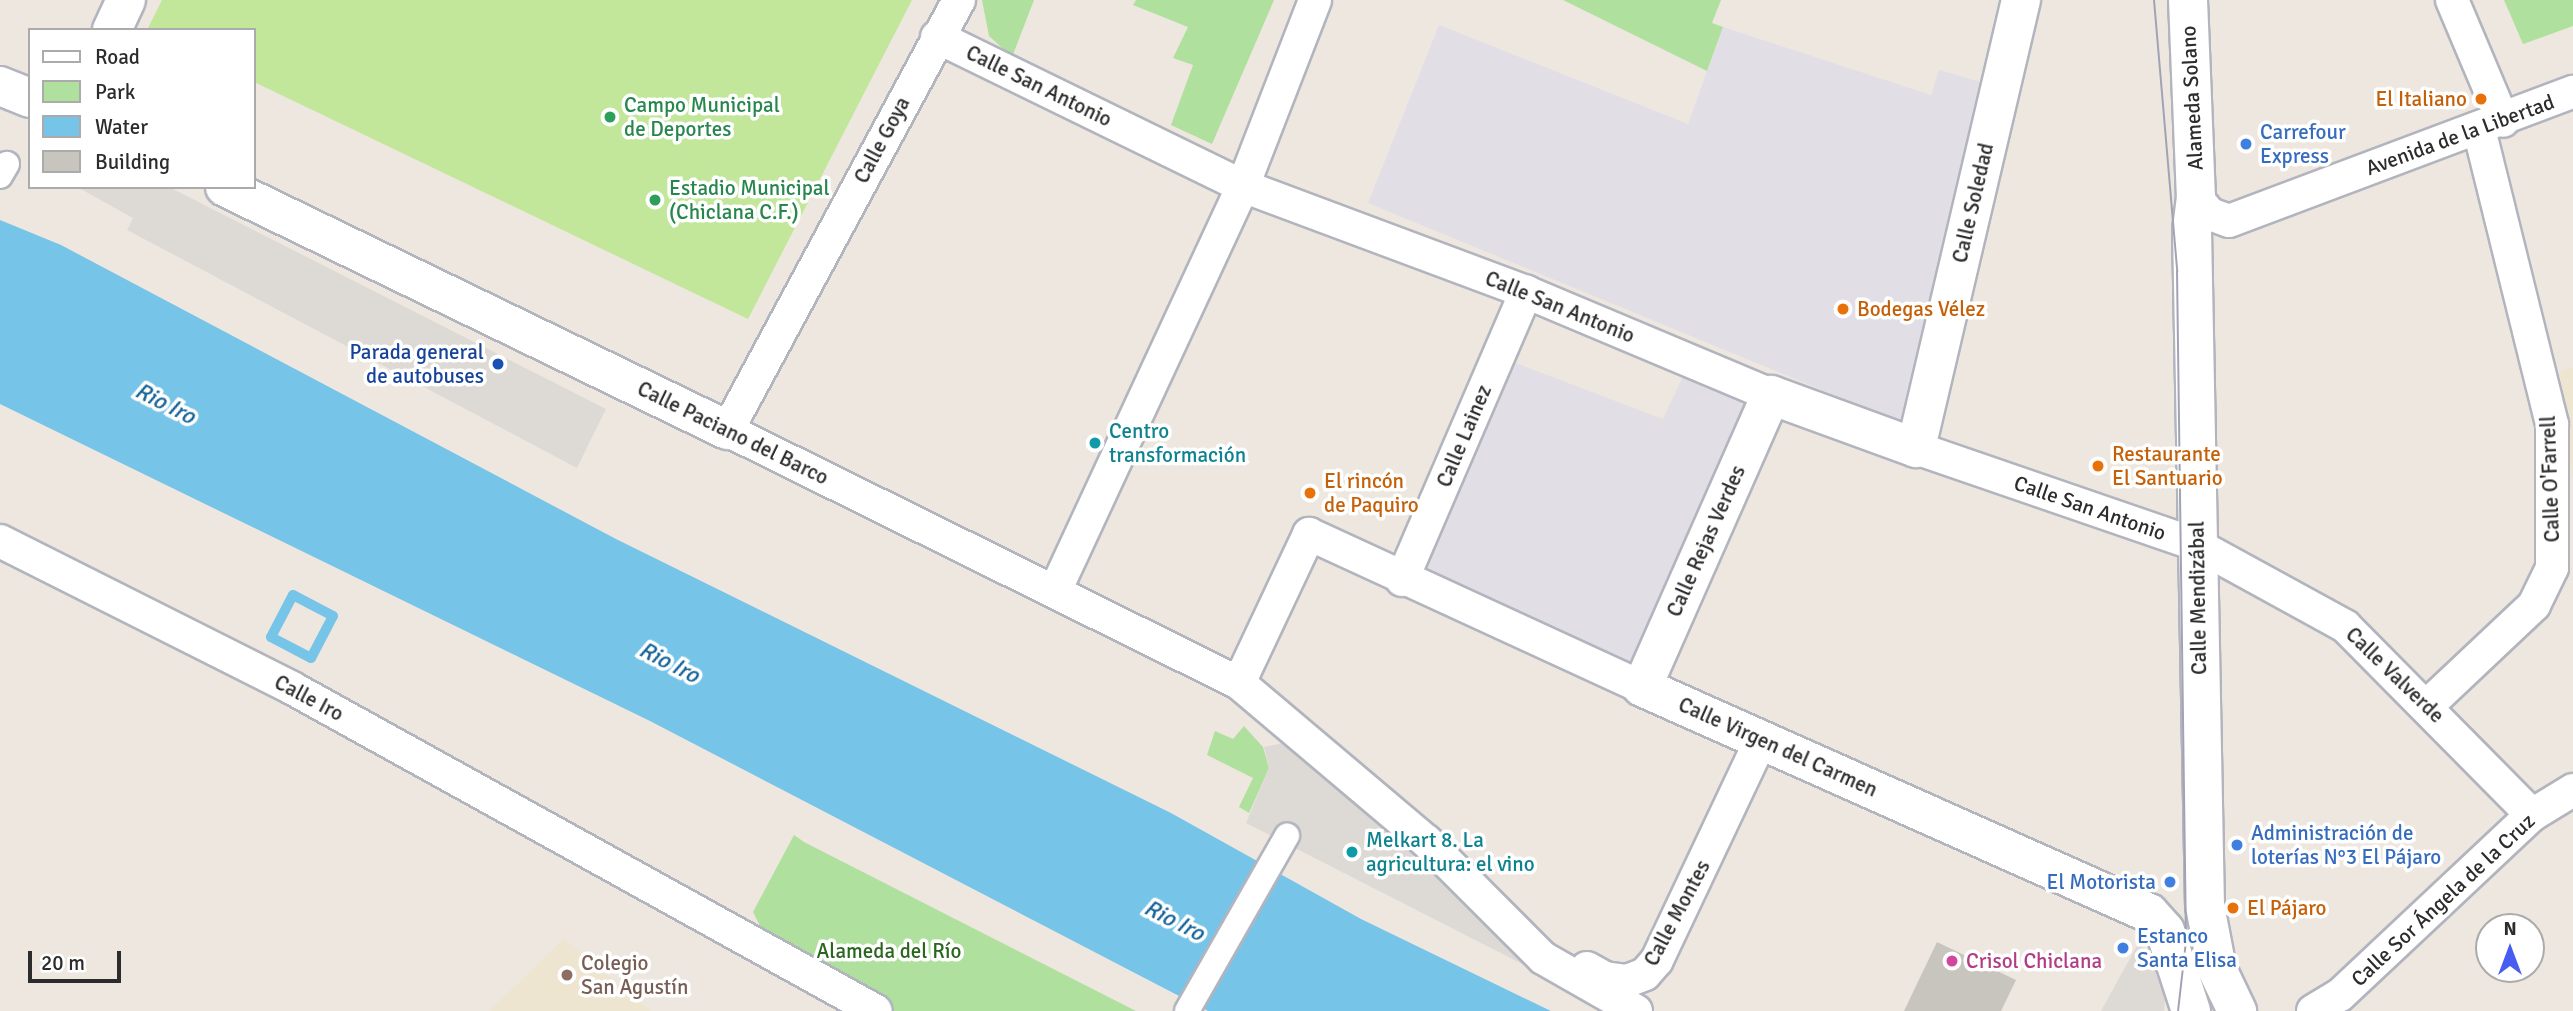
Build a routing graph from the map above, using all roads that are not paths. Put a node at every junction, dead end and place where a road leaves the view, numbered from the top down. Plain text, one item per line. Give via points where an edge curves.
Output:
1 (126, 0) edge
2 (959, 0) edge
3 (1315, 0) edge
4 (2021, 0) edge
5 (2188, 0) edge
6 (2452, 0) edge
7 (113, 28) edge
8 (937, 37) junction
9 (0, 86) edge
10 (2573, 92) edge
11 (28, 97) edge
12 (2491, 124) junction
13 (1242, 186) junction
14 (229, 189) edge
15 (2196, 197) junction
16 (1527, 292) junction
17 (1771, 395) junction
18 (727, 430) junction
19 (1916, 447) junction
20 (0, 541) edge
21 (2197, 545) junction
22 (1402, 580) junction
23 (1055, 591) junction
24 (1239, 683) junction
25 (1642, 687) junction
26 (2428, 705) junction
27 (1761, 740) junction
28 (2573, 790) edge
29 (2532, 815) junction
30 (1287, 836) dead end
31 (1499, 914) junction
32 (866, 1009) edge
33 (1186, 1011) edge
34 (1636, 1011) edge
35 (2191, 1011) edge
36 (2237, 1011) edge
37 (2313, 1011) edge

1 - 7 street
2 - 8 street, Calle Goya
3 - 13 street
4 - 19 street, Calle Soledad
5 - 15 street, Alameda Solano
6 - 12 street, Calle O'Farrell
8 - 13 street, Calle San Antonio
8 - 18 street, Calle Goya
9 - 11 street
10 - 12 street, Avenida de la Libertad
12 - 15 street, Avenida de la Libertad via 2229,220 2210,214
12 - 26 street, Calle O'Farrell via 2552,424 2552,568 2534,605
13 - 16 street, Calle San Antonio
13 - 23 street
14 - 18 street, Calle Paciano del Barco
15 - 21 street, Calle Mendizábal via 2192,230
16 - 17 street, Calle San Antonio
16 - 22 street, Calle Lainez
17 - 19 street, Calle San Antonio
17 - 25 street, Calle Rejas Verdes
18 - 23 street, Calle Paciano del Barco
19 - 21 street, Calle San Antonio
20 - 32 street, Calle Iro via 292,688 614,864
21 - 26 street, Calle Valverde via 2345,626
21 - 36 street, Calle Mendizábal via 2204,874 2217,969
22 - 24 street, Calle Virgen del Carmen via 1309,534
22 - 25 street, Calle Virgen del Carmen
23 - 24 street, Calle Paciano del Barco
24 - 31 street, Calle Paciano del Barco via 1426,841
25 - 27 street, Calle Virgen del Carmen
26 - 29 street, Calle Valverde
27 - 31 street, Calle Montes via 1676,924 1645,974 1627,981 1605,978
27 - 35 street, Calle Virgen del Carmen via 2149,913 2165,932
28 - 29 street, Calle Sor Ángela de la Cruz
29 - 37 street, Calle Sor Ángela de la Cruz via 2340,995
30 - 33 street
31 - 34 street via 1543,958

